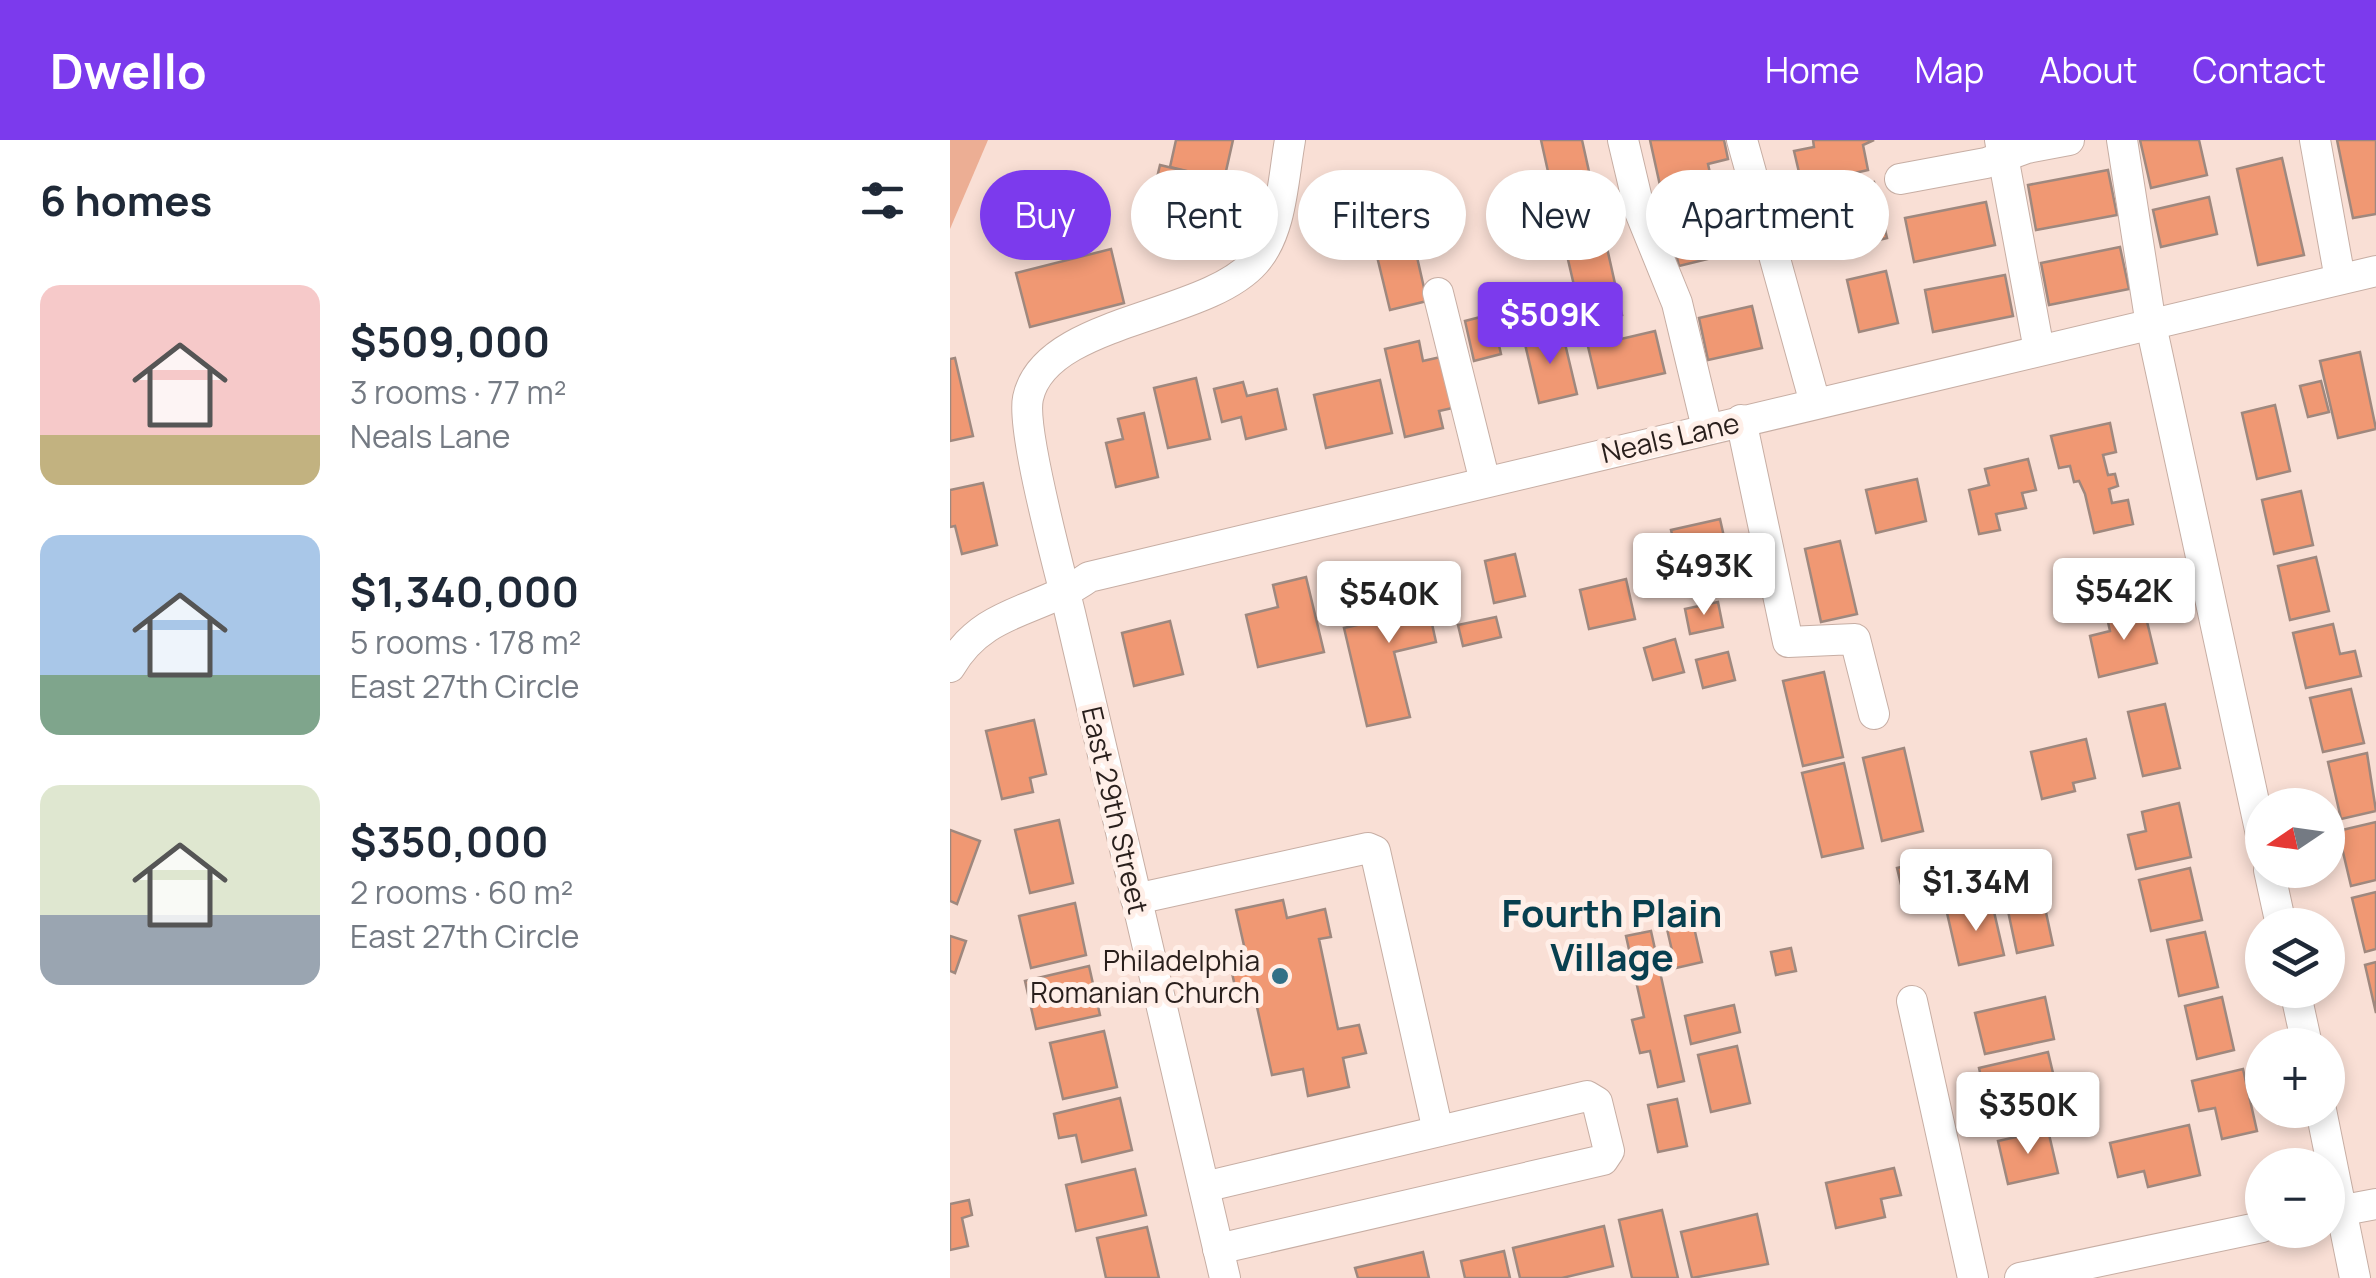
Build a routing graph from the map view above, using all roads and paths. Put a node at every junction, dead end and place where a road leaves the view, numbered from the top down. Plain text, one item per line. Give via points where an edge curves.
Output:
1 (1290, 140) edge
2 (1624, 140) edge
3 (1742, 140) edge
4 (2069, 140) edge
5 (2122, 140) edge
6 (2315, 140) edge
7 (2002, 148) edge
8 (1900, 179) dead end
9 (2376, 270) edge
10 (2340, 279) junction
11 (1438, 293) dead end
12 (2151, 325) junction
13 (2039, 350) junction
14 (1814, 402) junction
15 (1741, 420) junction
16 (1707, 428) junction
17 (1485, 482) junction
18 (1065, 594) junction
19 (950, 667) edge
20 (1874, 714) dead end
21 (2251, 788) edge
22 (1136, 899) junction
23 (1912, 1001) dead end
24 (1438, 1131) junction
25 (1204, 1187) junction
26 (2376, 1204) edge
27 (2345, 1210) edge
28 (2245, 1231) edge
29 (2345, 1245) edge
30 (1221, 1263) edge
31 (1973, 1278) edge
32 (2021, 1278) edge
33 (2355, 1278) edge

1 - 18 street, East 29th Street via 1273,230 1256,261 1232,282 1044,364 1028,399 1031,441
2 - 16 street via 1640,212 1677,303
3 - 14 street
4 - 7 street
5 - 12 street
6 - 10 street
7 - 8 street
7 - 13 street
9 - 10 street, Neals Lane
10 - 12 street, Neals Lane
11 - 17 street
12 - 13 street, Neals Lane
12 - 21 street
13 - 14 street, Neals Lane
14 - 15 street, Neals Lane
15 - 16 street, Neals Lane
15 - 20 street via 1788,642 1855,639
16 - 17 street, Neals Lane
17 - 18 street, Neals Lane via 1089,577
18 - 19 street, Neals Lane via 974,632
18 - 22 street, East 29th Street
22 - 24 street via 1375,851
22 - 25 street, East 29th Street
23 - 31 street
24 - 25 street
24 - 30 street via 1587,1096 1597,1102 1609,1151 1603,1160
25 - 30 street, East 29th Street
26 - 27 street
28 - 32 street
29 - 33 street

